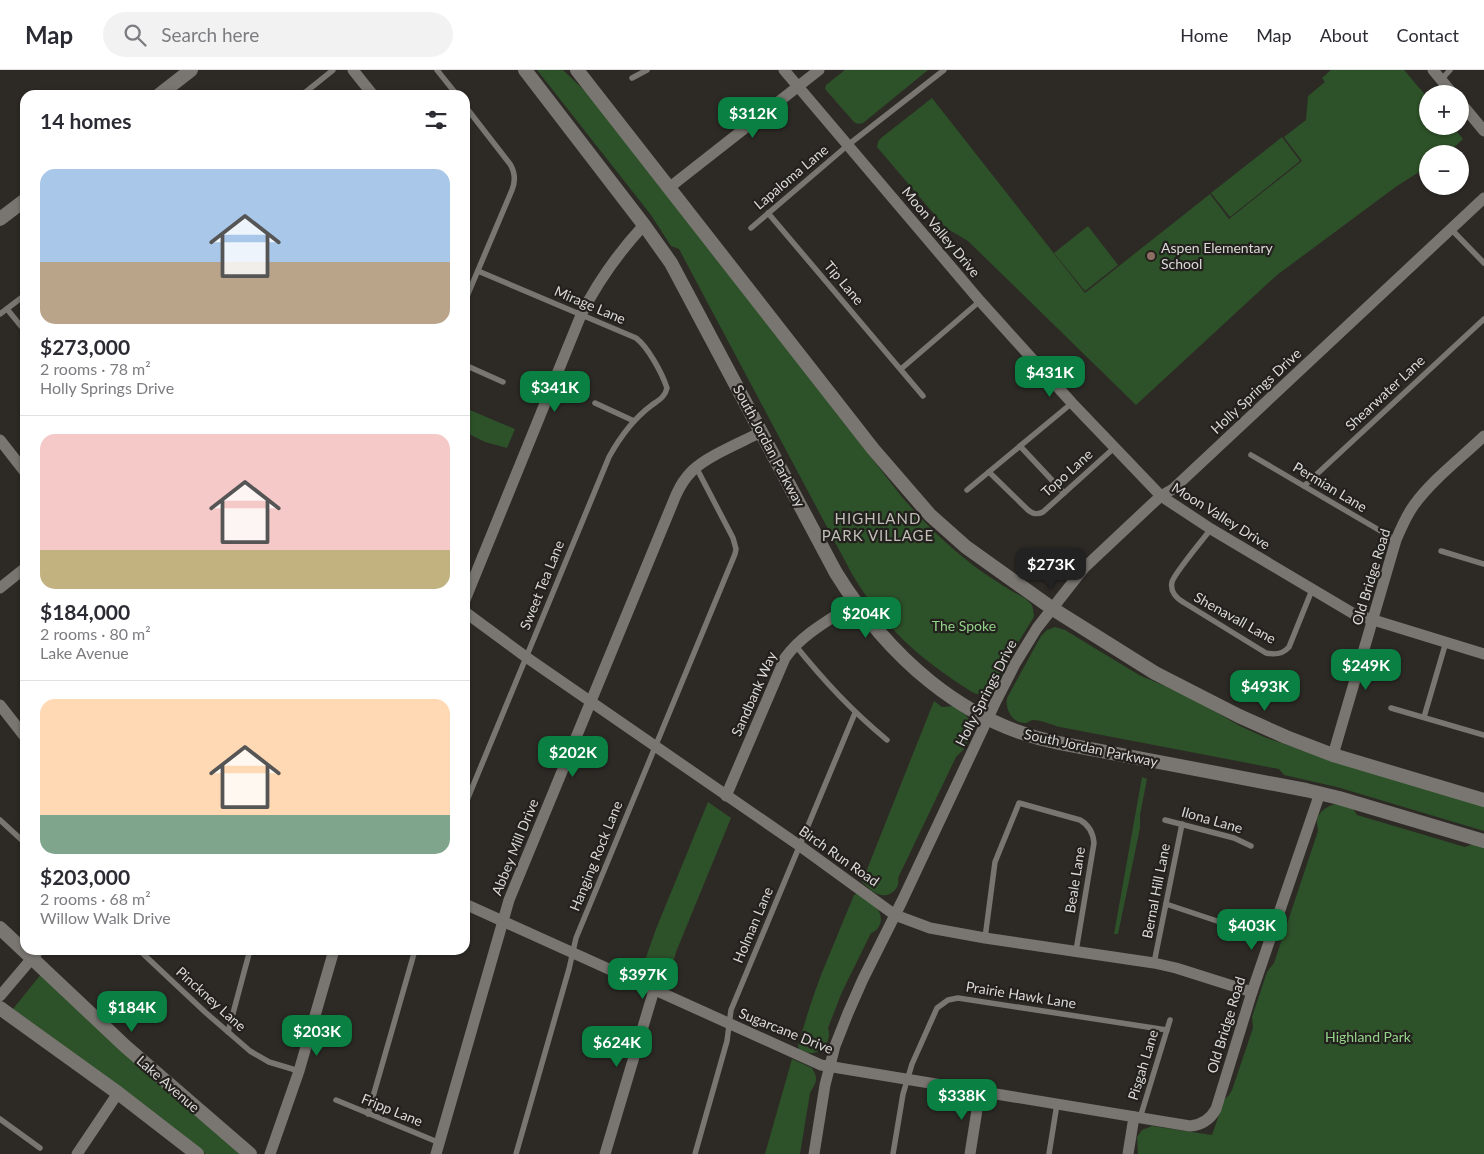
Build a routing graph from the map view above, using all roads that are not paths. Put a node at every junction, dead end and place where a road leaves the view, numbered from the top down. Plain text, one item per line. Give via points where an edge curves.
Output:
1 (191, 70) edge
2 (333, 70) edge
3 (353, 70) edge
4 (437, 70) edge
5 (525, 70) edge
6 (577, 70) edge
7 (648, 70) edge
8 (784, 70) edge
9 (819, 70) edge
10 (944, 70) edge
11 (1433, 70) edge
12 (1450, 70) edge
13 (632, 78) dead end
14 (1441, 80) junction
15 (1445, 85) edge
16 (798, 87) junction
17 (168, 90) edge
18 (308, 90) edge
19 (369, 90) edge
20 (453, 90) edge
21 (470, 112) edge
22 (1469, 113) edge
23 (1484, 131) edge
24 (848, 146) junction
25 (670, 187) junction
26 (1484, 198) edge
27 (20, 204) edge
28 (768, 213) junction
29 (0, 219) edge
30 (644, 225) junction
31 (751, 228) dead end
32 (1451, 229) junction
33 (1484, 263) edge
34 (478, 271) junction
35 (470, 289) edge
36 (20, 299) edge
37 (980, 301) junction
38 (7, 309) junction
39 (0, 314) edge
40 (581, 315) junction
41 (1484, 319) edge
42 (20, 325) edge
43 (470, 367) edge
44 (901, 369) junction
45 (504, 382) dead end
46 (666, 391) joint
47 (923, 396) dead end
48 (1072, 403) junction
49 (595, 404) dead end
50 (634, 421) junction
51 (761, 432) junction
52 (1484, 436) edge
53 (0, 440) edge
54 (1020, 446) junction
55 (1114, 448) junction
56 (1252, 455) dead end
57 (20, 466) edge
58 (696, 467) junction
59 (989, 472) junction
60 (1304, 486) junction
61 (967, 490) dead end
62 (1064, 493) junction
63 (1161, 496) junction
64 (1210, 530) junction
65 (1396, 540) junction
66 (1441, 551) dead end
67 (1484, 564) edge
68 (20, 571) edge
69 (1, 584) edge
70 (470, 588) edge
71 (1312, 590) junction
72 (856, 603) junction
73 (1053, 609) junction
74 (470, 616) edge
75 (1373, 620) junction
76 (1446, 642) junction
77 (795, 645) junction
78 (1484, 654) edge
79 (526, 657) junction
80 (590, 701) junction
81 (1392, 708) dead end
82 (1, 709) edge
83 (855, 713) junction
84 (1424, 717) junction
85 (987, 719) junction
86 (20, 731) edge
87 (1484, 735) edge
88 (887, 740) dead end
89 (655, 746) junction
90 (1333, 755) junction
91 (470, 793) edge
92 (1320, 793) junction
93 (726, 796) junction
94 (1484, 800) edge
95 (0, 820) edge
96 (1165, 820) dead end
97 (1182, 824) junction
98 (20, 838) edge
99 (1484, 841) edge
100 (800, 846) junction
101 (1251, 846) dead end
102 (1166, 904) junction
103 (470, 906) edge
104 (895, 915) junction
105 (503, 921) junction
106 (1223, 923) dead end
107 (0, 928) edge
108 (984, 938) junction
109 (20, 942) edge
110 (1076, 951) junction
111 (572, 953) junction
112 (35, 955) edge
113 (37, 955) edge
114 (144, 955) edge
115 (249, 955) edge
116 (333, 955) edge
117 (414, 955) edge
118 (1154, 963) junction
119 (654, 990) junction
120 (1252, 992) junction
121 (0, 996) edge
122 (0, 1008) edge
123 (1170, 1020) dead end
124 (730, 1024) junction
125 (1167, 1030) junction
126 (228, 1032) junction
127 (830, 1066) junction
128 (299, 1071) junction
129 (908, 1080) junction
130 (980, 1091) junction
131 (118, 1094) junction
132 (336, 1100) dead end
133 (1057, 1104) junction
134 (368, 1114) junction
135 (1137, 1118) junction
136 (1, 1121) edge
137 (1205, 1122) joint
138 (40, 1148) dead end
139 (438, 1148) edge
140 (76, 1154) edge
141 (197, 1154) edge
142 (250, 1154) edge
143 (270, 1154) edge
144 (516, 1154) edge
145 (605, 1154) edge
146 (695, 1154) edge
147 (814, 1154) edge
148 (893, 1154) edge
149 (970, 1154) edge
150 (1049, 1154) edge
151 (1128, 1154) edge

1 - 17 street
2 - 18 lane
3 - 19 street
4 - 20 lane
5 - 30 street, South Jordan Parkway
6 - 25 street
7 - 13 lane
8 - 16 street, Moon Valley Drive
9 - 16 street
10 - 24 lane, Lapaloma Lane
11 - 14 street
12 - 14 lane
14 - 15 street
16 - 24 street, Moon Valley Drive
16 - 25 street
21 - 34 lane via 510,164 515,178
22 - 23 street
24 - 28 lane, Lapaloma Lane
24 - 37 street, Moon Valley Drive
25 - 73 street via 873,449 930,515 966,547
26 - 32 street, Holly Springs Drive
27 - 29 street
28 - 31 lane, Lapaloma Lane
28 - 44 lane, Tip Lane
30 - 40 street via 613,261
30 - 51 street, South Jordan Parkway via 680,279
32 - 33 lane
32 - 63 street, Holly Springs Drive via 1174,489
34 - 35 lane
34 - 40 lane, Mirage Lane
36 - 38 lane
37 - 44 lane
37 - 48 street, Moon Valley Drive
38 - 39 lane
38 - 42 lane
40 - 46 lane, Mirage Lane via 641,342 666,384
40 - 70 street
41 - 60 lane, Shearwater Lane
43 - 45 lane
44 - 47 lane, Tip Lane
46 - 50 lane, Sweet Tea Lane
48 - 54 lane
48 - 55 street, Moon Valley Drive
49 - 50 lane
50 - 79 lane, Sweet Tea Lane via 609,457
51 - 58 street, Abbey Mill Drive
51 - 72 street, South Jordan Parkway via 836,573
52 - 65 street, Old Bridge Road via 1422,496
53 - 57 street
54 - 59 lane
54 - 62 lane
55 - 62 lane, Topo Lane
55 - 63 street, Moon Valley Drive
56 - 60 lane, Permian Lane
58 - 80 street, Abbey Mill Drive via 676,494
58 - 89 lane, Hanging Rock Lane via 736,549
59 - 61 lane
59 - 62 lane, Topo Lane via 1036,514 1043,512
60 - 65 lane, Permian Lane
63 - 64 street, Moon Valley Drive
63 - 73 street, Holly Springs Drive via 1084,568
64 - 71 street, Moon Valley Drive
64 - 71 lane, Shenavall Lane via 1173,580 1175,596 1266,653 1282,652 1289,647
65 - 75 street, Old Bridge Road
66 - 67 lane
68 - 69 street
71 - 75 street, Moon Valley Drive via 1354,614
72 - 77 street, Sandbank Way
72 - 85 street, South Jordan Parkway via 894,650 921,675
73 - 85 street, Holly Springs Drive via 1014,664
73 - 90 street via 1163,678 1239,716
74 - 79 street, Birch Run Road
75 - 76 street, Moon Valley Drive
75 - 90 street, Old Bridge Road
76 - 78 street, Moon Valley Drive
76 - 84 lane
77 - 83 lane
77 - 93 street, Sandbank Way via 781,666
79 - 80 street, Birch Run Road
79 - 91 lane, Sweet Tea Lane
80 - 89 street, Birch Run Road
80 - 105 street, Abbey Mill Drive
81 - 84 lane
82 - 86 street
83 - 88 lane
83 - 100 lane, Holman Lane
84 - 87 lane
85 - 92 street, South Jordan Parkway via 1043,740
85 - 104 street, Holly Springs Drive
89 - 93 street, Birch Run Road
89 - 111 lane, Hanging Rock Lane
90 - 94 street
92 - 99 street, South Jordan Parkway
92 - 120 street, Old Bridge Road
93 - 100 street, Birch Run Road
95 - 98 lane
96 - 97 lane, Ilona Lane
97 - 101 lane, Ilona Lane
97 - 102 lane, Bernal Hill Lane
100 - 104 street, Birch Run Road
100 - 124 lane, Holman Lane via 731,1010
102 - 106 lane
102 - 118 lane, Bernal Hill Lane
103 - 105 street, Sugarcane Drive
104 - 108 street, Birch Run Road via 930,928
104 - 127 street, Holly Springs Drive via 863,979
105 - 111 street, Sugarcane Drive
105 - 139 street, Abbey Mill Drive
107 - 109 street, Lake Avenue
108 - 110 street, Birch Run Road
108 - 110 lane, Beale Lane via 995,862 1020,803 1080,820 1093,836
110 - 118 street, Birch Run Road
111 - 119 street, Sugarcane Drive
111 - 144 lane, Hanging Rock Lane
112 - 121 street
113 - 142 street, Lake Avenue via 125,1046
114 - 126 lane, Pinckney Lane
115 - 126 lane
116 - 128 street
117 - 134 lane
118 - 120 street, Birch Run Road
119 - 124 street, Sugarcane Drive
119 - 145 street
120 - 137 street, Old Bridge Road via 1216,1109
122 - 131 street
123 - 125 lane, Pisgah Lane
124 - 127 street, Sugarcane Drive via 810,1061
124 - 146 lane, Holman Lane
125 - 129 lane, Prairie Hawk Lane via 953,998 937,1008
125 - 135 lane, Pisgah Lane
126 - 128 lane, Pinckney Lane via 262,1059
127 - 129 street, Sugarcane Drive
127 - 147 street, Holly Springs Drive
128 - 143 street
129 - 130 street, Sugarcane Drive
129 - 148 lane, Prairie Hawk Lane
130 - 133 street, Sugarcane Drive
130 - 149 street
131 - 140 street
131 - 141 street
132 - 134 lane, Fripp Lane
133 - 135 street, Sugarcane Drive
133 - 150 lane
134 - 139 lane, Fripp Lane
135 - 137 street, Sugarcane Drive via 1190,1126
135 - 151 street
136 - 138 lane

